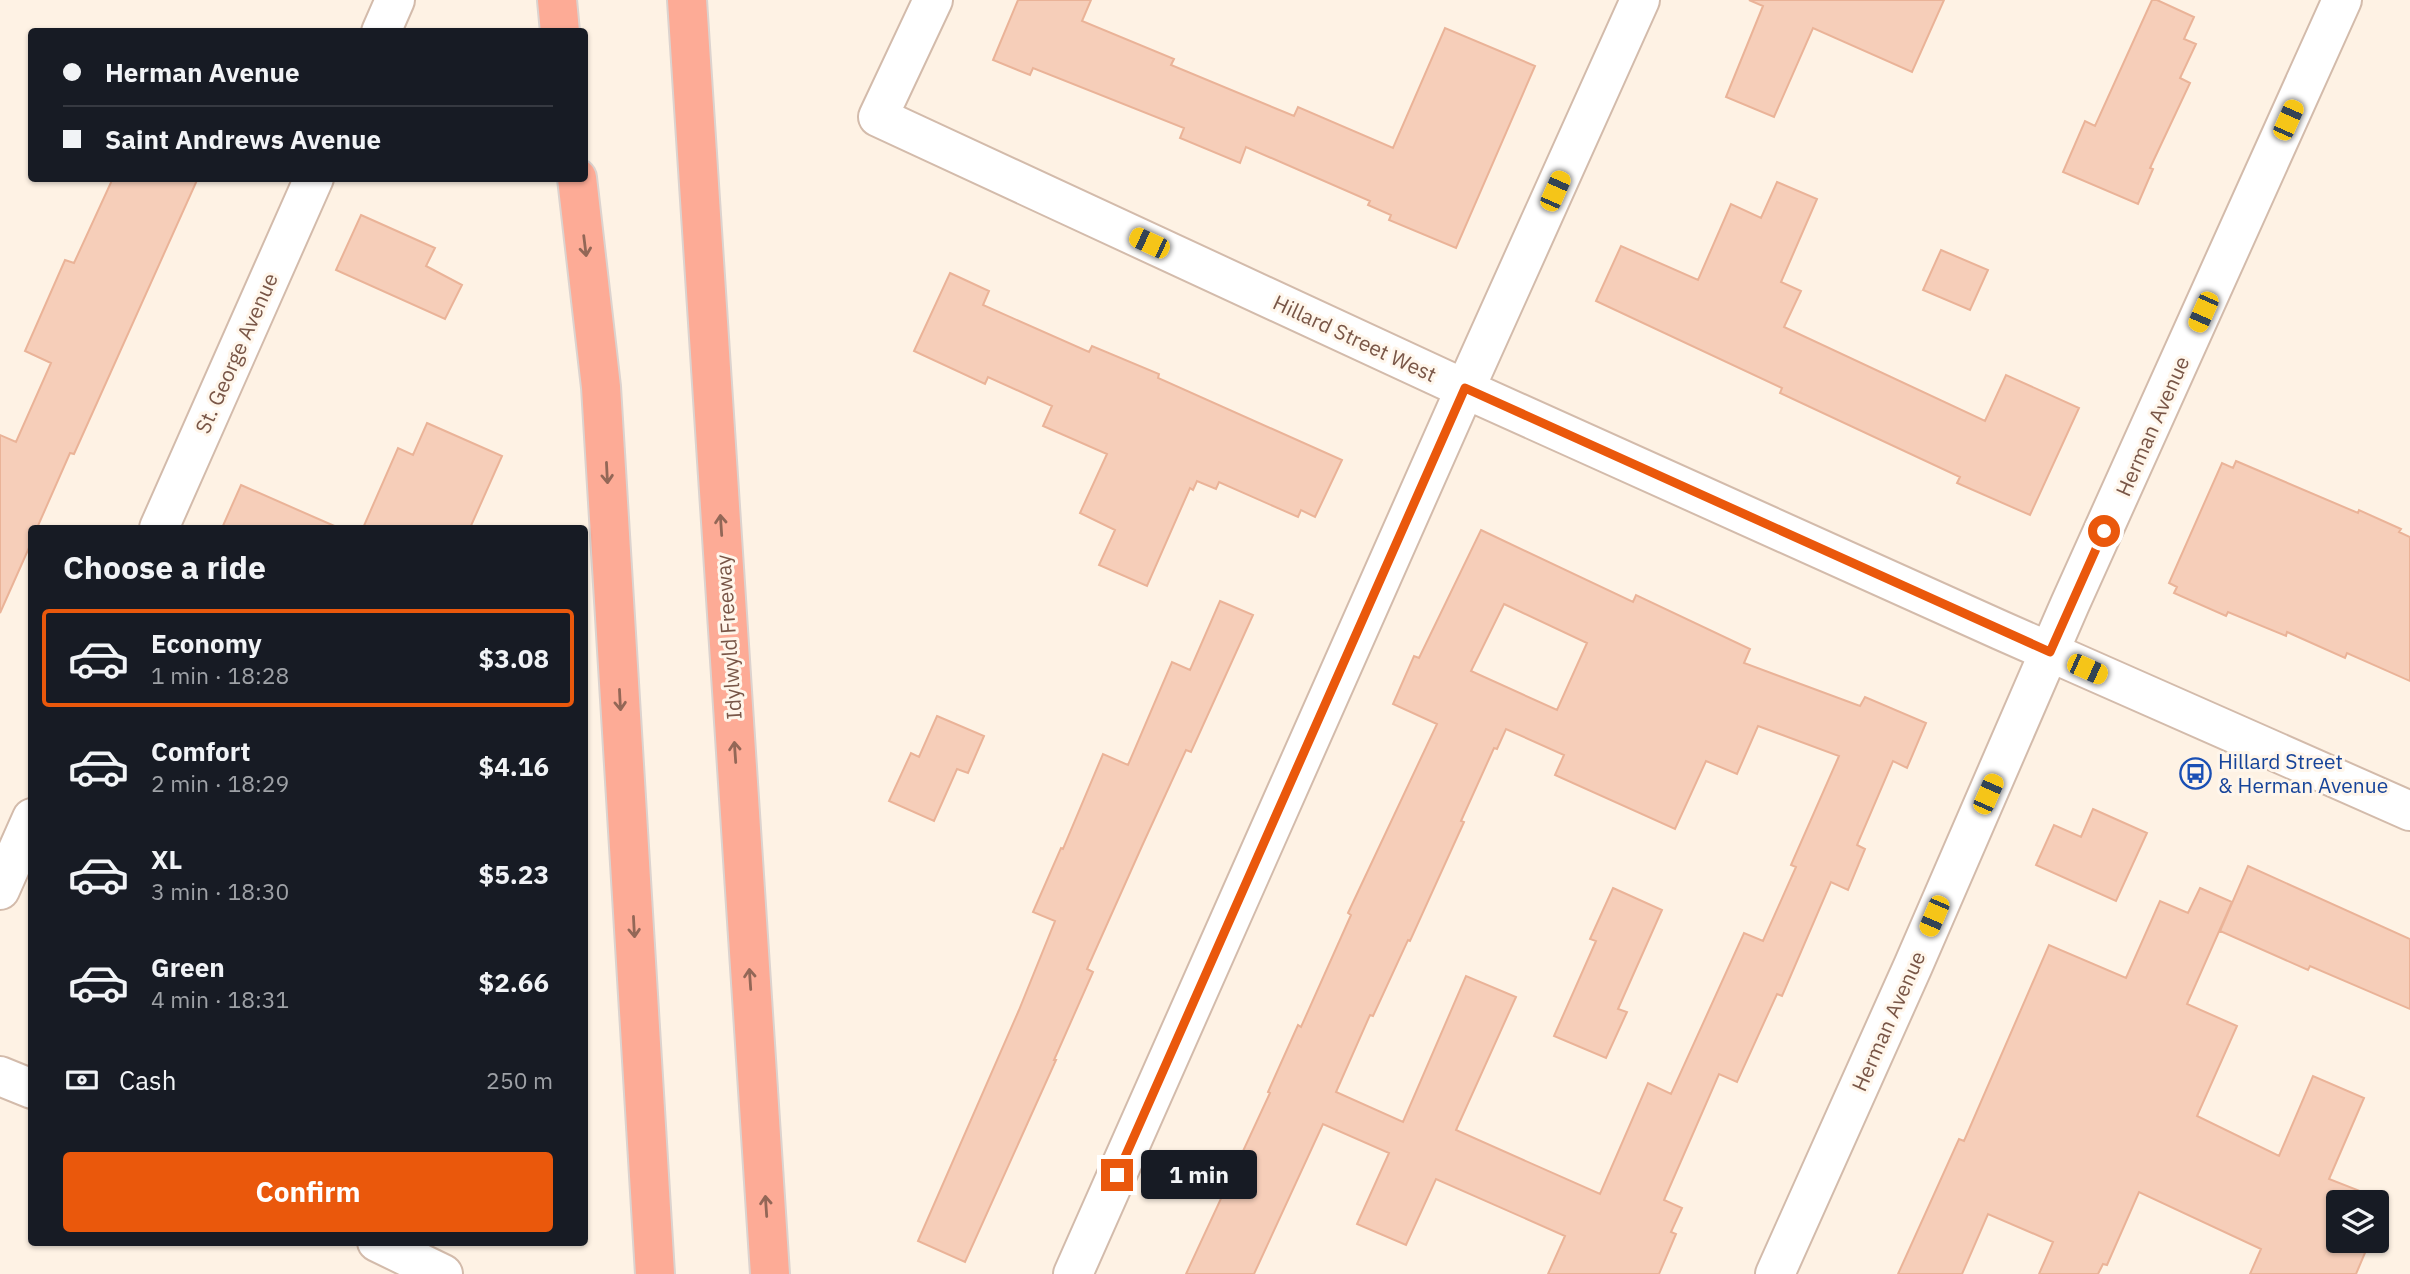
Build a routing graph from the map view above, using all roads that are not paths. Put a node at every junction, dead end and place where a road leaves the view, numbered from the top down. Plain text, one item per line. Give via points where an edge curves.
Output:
1 (395, 0) edge
2 (557, 0) edge
3 (687, 0) edge
4 (933, 0) edge
5 (1640, 0) edge
6 (2342, 0) edge
7 (383, 28) edge
8 (560, 28) edge
9 (312, 182) edge
10 (577, 182) edge
11 (1465, 388) junction
12 (160, 525) edge
13 (2050, 652) junction
14 (2410, 811) edge
15 (28, 827) edge
16 (0, 890) edge
17 (0, 1076) edge
18 (28, 1087) edge
19 (385, 1246) edge
20 (443, 1274) edge
21 (656, 1274) edge
22 (770, 1274) edge
23 (1073, 1274) edge
24 (1775, 1274) edge

1 - 7 street
2 - 8 highway
22 -> 3 highway, Idylwyld Freeway
4 - 11 street, Hillard Street West via 878,117
5 - 11 street
6 - 13 street, Herman Avenue
9 - 12 street, St. George Avenue
10 -> 21 highway via 601,387
11 - 13 street, Hillard Street West
11 - 23 street
13 - 14 street, Hillard Street West
13 - 24 street, Herman Avenue
15 - 16 street
17 - 18 street
19 - 20 street

